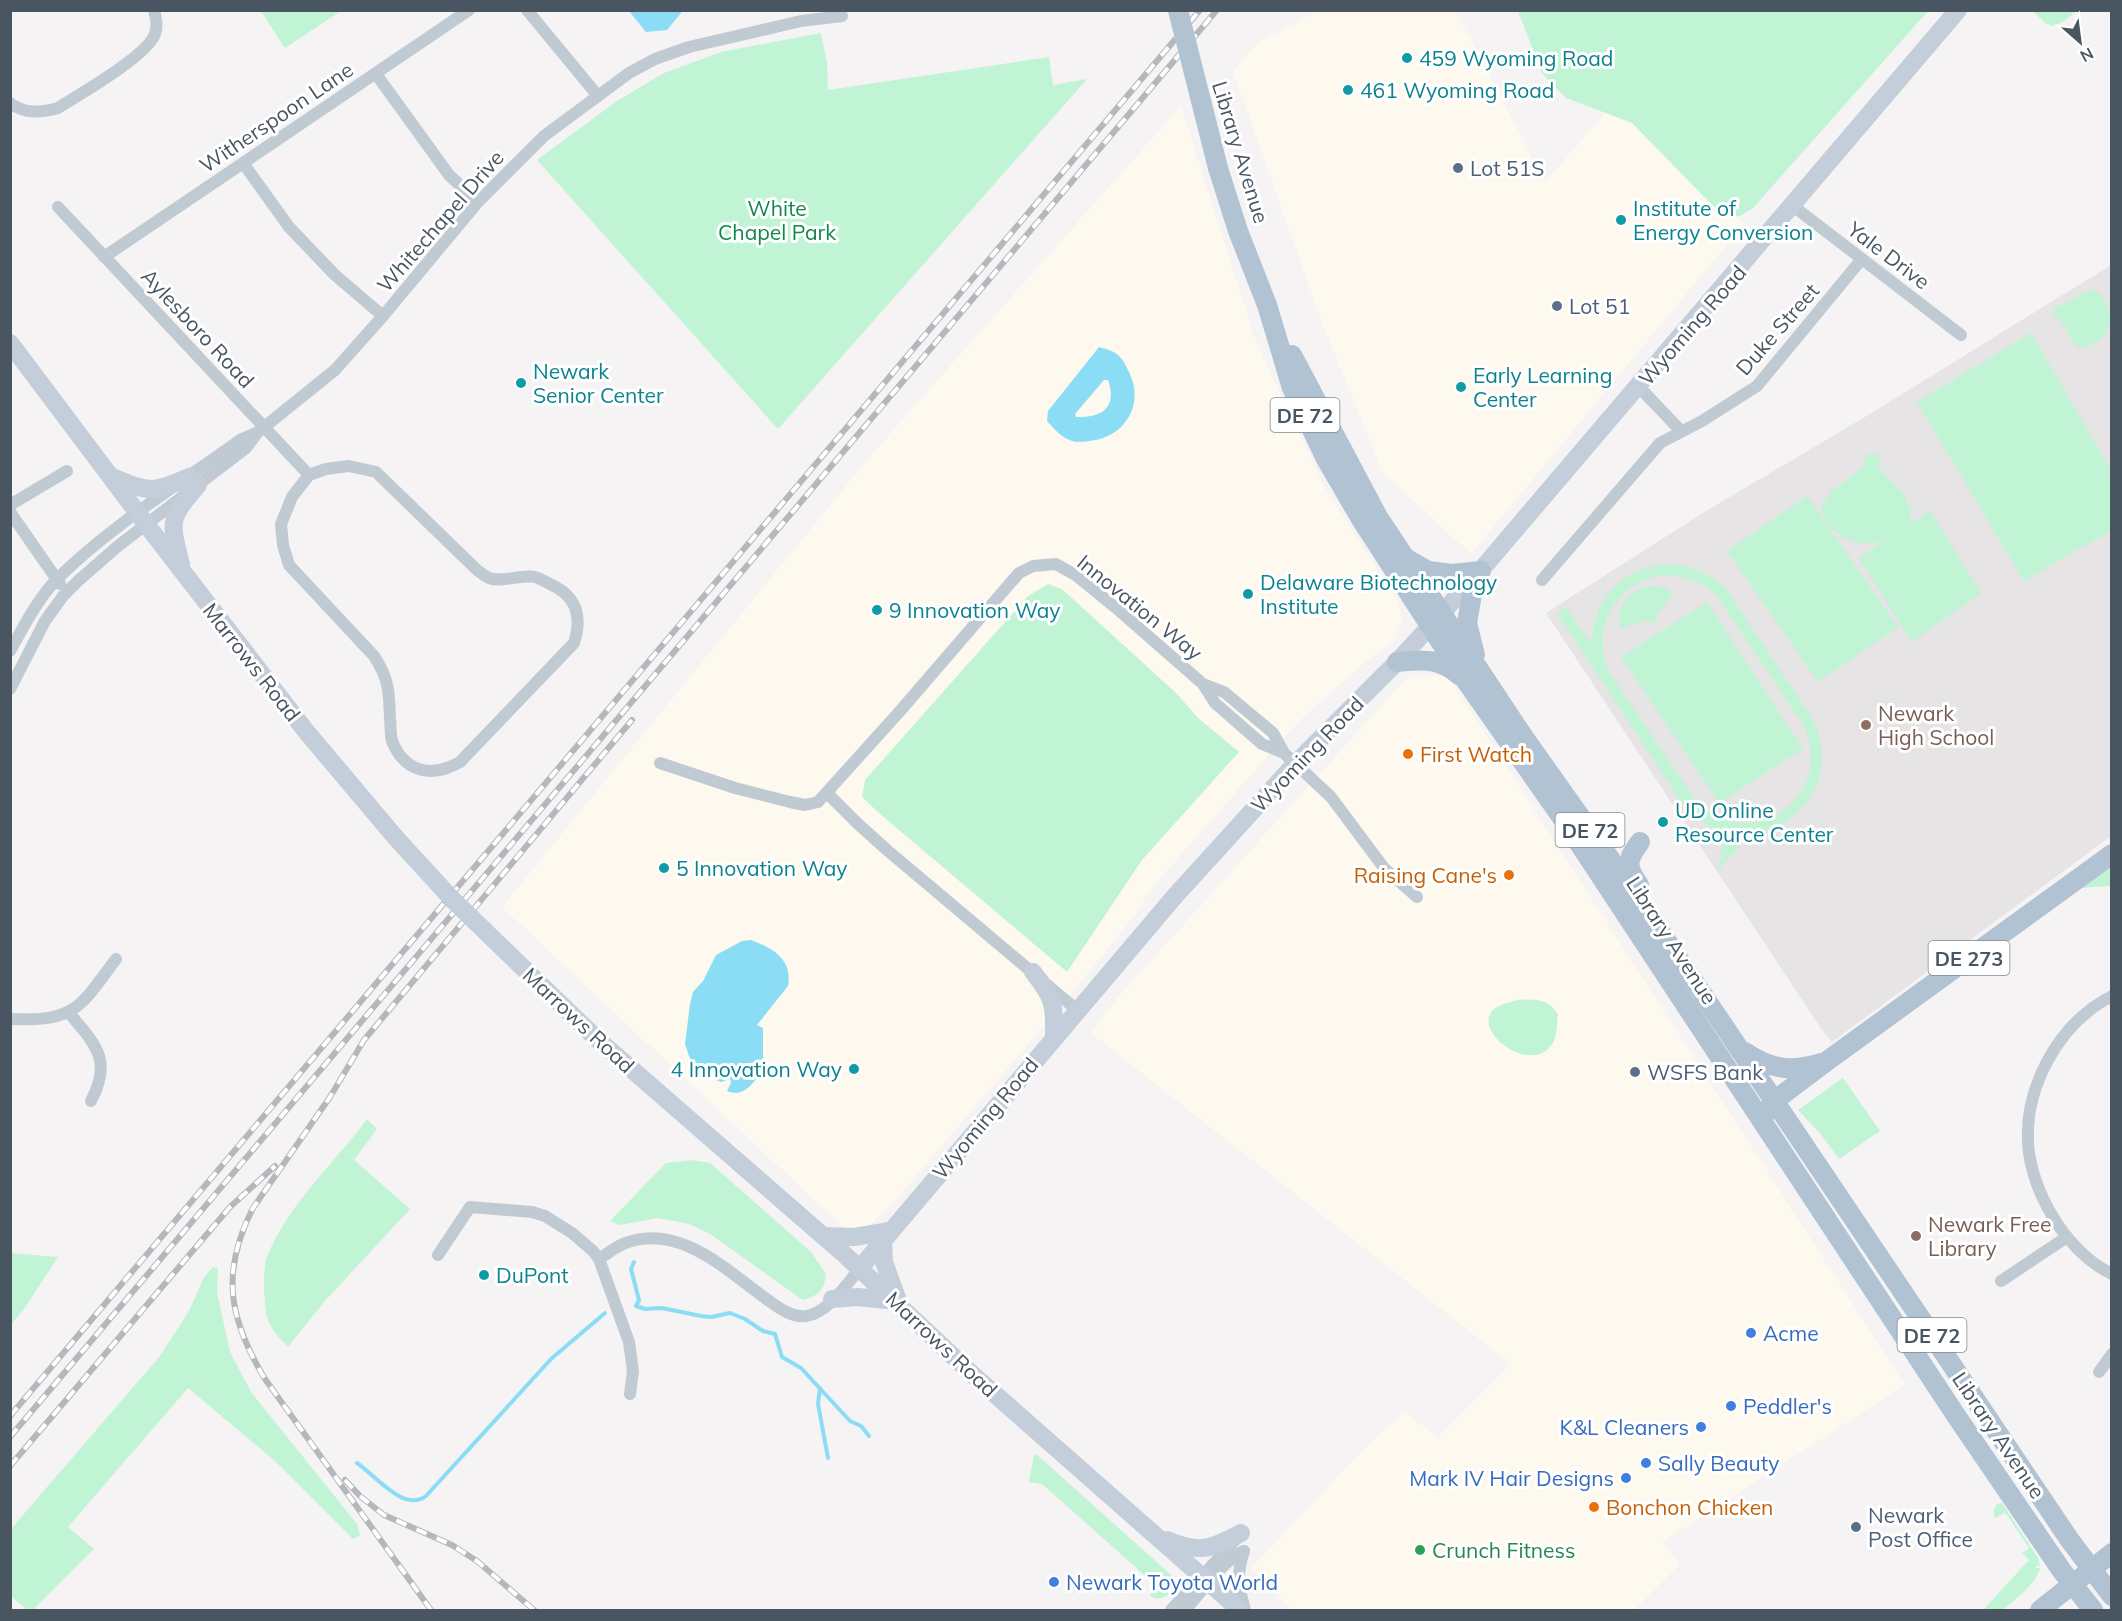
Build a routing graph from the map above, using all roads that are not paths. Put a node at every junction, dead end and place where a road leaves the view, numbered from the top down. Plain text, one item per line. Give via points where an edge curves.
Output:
1 (154, 10) edge
2 (469, 10) edge
3 (527, 10) edge
4 (1178, 10) edge
5 (1958, 10) edge
6 (842, 16) dead end
7 (376, 74) junction
8 (598, 96) junction
9 (10, 103) edge
10 (243, 163) junction
11 (478, 201) junction
12 (1793, 206) junction
13 (58, 207) dead end
14 (104, 256) junction
15 (1861, 260) junction
16 (1267, 304) junction
17 (383, 316) junction
18 (1961, 334) dead end
19 (10, 343) edge
20 (1640, 387) junction
21 (261, 429) junction
22 (1681, 431) junction
23 (67, 471) dead end
24 (309, 475) junction
25 (110, 476) junction
26 (193, 481) junction
27 (10, 505) edge
28 (10, 512) edge
29 (142, 519) junction
30 (1404, 557) junction
31 (183, 572) junction
32 (1478, 574) junction
33 (57, 579) junction
34 (1542, 580) dead end
35 (67, 592) junction
36 (1436, 620) junction
37 (11, 651) edge
38 (1397, 662) junction
39 (1473, 677) junction
40 (10, 689) edge
41 (1289, 759) junction
42 (660, 762) dead end
43 (827, 793) junction
44 (1584, 823) junction
45 (2112, 854) edge
46 (1417, 897) dead end
47 (116, 959) dead end
48 (1033, 972) junction
49 (1688, 974) junction
50 (2112, 996) edge
51 (1077, 1010) junction
52 (69, 1013) junction
53 (10, 1019) edge
54 (1054, 1036) junction
55 (1737, 1047) junction
56 (1827, 1061) junction
57 (91, 1101) dead end
58 (1774, 1101) junction
59 (1762, 1119) junction
60 (886, 1235) junction
61 (823, 1236) junction
62 (2067, 1237) junction
63 (438, 1255) dead end
64 (599, 1259) junction
65 (860, 1268) junction
66 (2112, 1274) edge
67 (2001, 1281) dead end
68 (832, 1299) junction
69 (898, 1303) junction
70 (2112, 1354) edge
71 (2099, 1372) dead end
72 (630, 1394) dead end
73 (1241, 1533) joint
74 (1155, 1534) junction
75 (2112, 1553) edge
76 (2091, 1569) junction
77 (1206, 1580) junction
78 (2072, 1584) junction
79 (2112, 1596) edge
80 (1171, 1611) edge
81 (1185, 1611) edge
82 (1240, 1611) edge
83 (1245, 1611) edge
84 (2040, 1611) edge
85 (2093, 1611) edge

1 - 9 street via 154,37 130,61 58,108 22,111
2 - 7 street, Witherspoon Lane
3 - 8 street
4 - 16 main road, Library Avenue / DE 72, bridge via 1218,168
5 - 12 street, Wyoming Road
6 - 8 street, Whitechapel Drive via 801,21 689,47 655,59
7 - 10 street, Witherspoon Lane
7 - 11 street via 449,175
8 - 11 street, Whitechapel Drive via 544,136
10 - 14 street, Witherspoon Lane
10 - 17 street via 289,227 335,275
11 - 17 street, Whitechapel Drive
12 - 15 street, Yale Drive
12 - 20 street, Wyoming Road
13 - 14 street, Aylesboro Road
14 - 21 street, Aylesboro Road
15 - 18 street, Yale Drive
15 - 22 street, Duke Street via 1757,386
16 - 30 main road, Library Avenue / DE 72 via 1349,466
16 - 36 main road, Library Avenue / DE 72 via 1292,388 1326,459 1361,519
17 - 21 street, Whitechapel Drive via 335,370
19 - 25 street, Marrows Road
20 - 22 street
20 - 32 street, Wyoming Road
21 - 24 street, Aylesboro Road
21 - 26 street, Whitechapel Drive via 246,448
22 - 34 street, Duke Street via 1660,443
23 - 27 street
24 - 24 street via 349,466 376,472 477,570 490,578 535,577 566,593 574,605 579,629 574,643 460,762 448,769 419,770 401,756 391,739 385,672 375,656 289,565 281,524 292,497
25 - 26 street via 153,490
25 - 29 street, Marrows Road
26 - 29 street, Whitechapel Drive
26 - 31 street via 172,523
28 - 33 street
29 - 31 street, Marrows Road
29 - 33 street via 114,531
29 - 35 street
30 - 32 main road via 1428,571
30 - 36 main road, Library Avenue / DE 72
31 - 61 street, Marrows Road, bridge via 305,730 459,906 597,1039
32 - 36 street, Wyoming Road
32 - 39 main road via 1467,623
33 - 35 street
33 - 37 street via 30,615
35 - 40 street via 45,621
36 - 38 street, Wyoming Road
36 - 39 main road, Library Avenue / DE 72
38 - 39 main road via 1430,660
38 - 41 street, Wyoming Road
39 - 44 main road, Library Avenue / DE 72
39 - 59 main road, Library Avenue / DE 72
41 - 43 street, Innovation Way via 1273,733 1224,692 1203,684 1115,607 1056,564 1033,566 1019,573
41 - 46 street, Innovation Way via 1330,797 1384,868
41 - 51 street, Wyoming Road
42 - 43 street, Innovation Way via 735,788 805,805 818,802
43 - 48 street via 864,830
44 - 49 main road, Library Avenue / DE 72
44 - 49 main road via 1613,843 1640,842 1630,855 1629,867 1676,941
45 - 56 main road, DE 273
47 - 52 street via 88,996
48 - 51 street
48 - 54 street via 1049,993 1055,1016
49 - 55 main road, Library Avenue / DE 72
50 - 62 street via 2070,1028 2047,1063 2032,1101 2031,1162 2045,1204
51 - 54 street, Wyoming Road
52 - 53 street via 33,1020
52 - 57 street via 96,1047 99,1057 102,1077
54 - 60 street, Wyoming Road
55 - 56 main road via 1778,1068
55 - 58 main road, Library Avenue / DE 72
56 - 58 main road, DE 273
58 - 59 main road, DE 273
58 - 76 main road, Library Avenue / DE 72
59 - 78 main road, Library Avenue / DE 72 via 1955,1414
60 - 61 street
60 - 65 street, Wyoming Road
60 - 69 street via 884,1262
61 - 65 street, Marrows Road
62 - 66 street via 2091,1261
62 - 67 street
63 - 64 street via 470,1207 545,1216 572,1233
64 - 68 street, Wyoming Road via 635,1240 664,1238 706,1255 786,1312 806,1316
64 - 72 street via 628,1341 633,1371
65 - 68 street, Wyoming Road
65 - 69 street, Marrows Road
68 - 69 street via 858,1297
69 - 74 street, Marrows Road via 973,1375
70 - 71 street
73 - 74 street via 1210,1548 1190,1548
73 - 77 street
74 - 77 street, Marrows Road
75 - 76 main road
76 - 78 main road
76 - 79 main road, Library Avenue
77 - 80 street
77 - 81 street
77 - 82 street, Marrows Road
77 - 83 street via 1244,1551 1238,1578
78 - 84 main road
78 - 85 main road, Library Avenue

